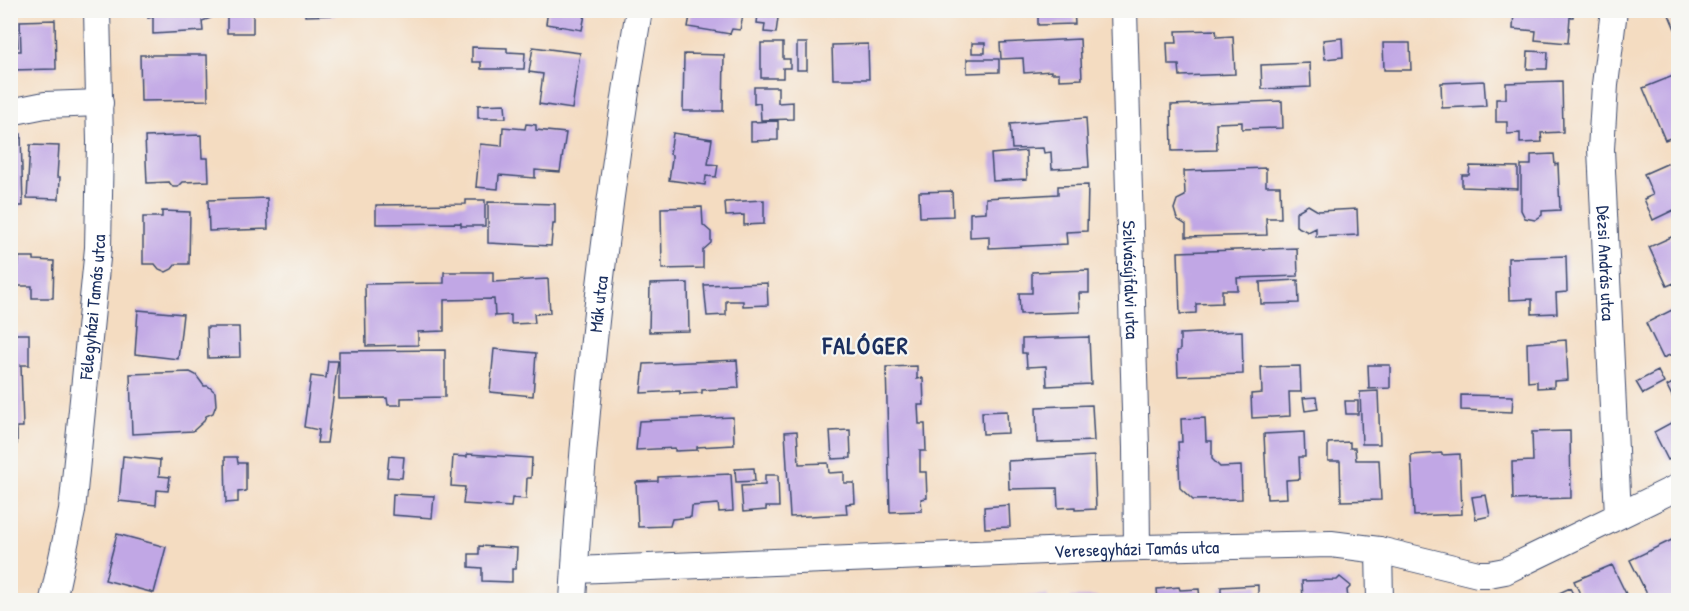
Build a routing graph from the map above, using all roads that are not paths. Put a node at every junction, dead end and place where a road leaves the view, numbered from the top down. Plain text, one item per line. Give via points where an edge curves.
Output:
1 (97, 10) edge
2 (639, 10) edge
3 (1124, 10) edge
4 (1614, 10) edge
5 (100, 103) junction
6 (10, 112) edge
7 (1678, 487) edge
8 (1618, 515) junction
9 (1137, 548) junction
10 (1379, 550) junction
11 (575, 570) junction
12 (53, 600) edge
13 (573, 600) edge
14 (1380, 600) edge

1 - 5 street, Félegyházi Tamás utca
2 - 11 street, Mák utca via 606,221
3 - 9 street, Szilvásújfalvi utca
4 - 8 street, Dézsi András utca via 1601,149
5 - 6 street via 45,105
5 - 12 street, Félegyházi Tamás utca via 98,248 89,346 70,529
7 - 8 street, Veresegyházi Tamás utca
8 - 10 street, Veresegyházi Tamás utca via 1494,574 1478,574
9 - 10 street, Veresegyházi Tamás utca via 1331,544
9 - 11 street, Veresegyházi Tamás utca
10 - 14 street
11 - 13 street, Mák utca

